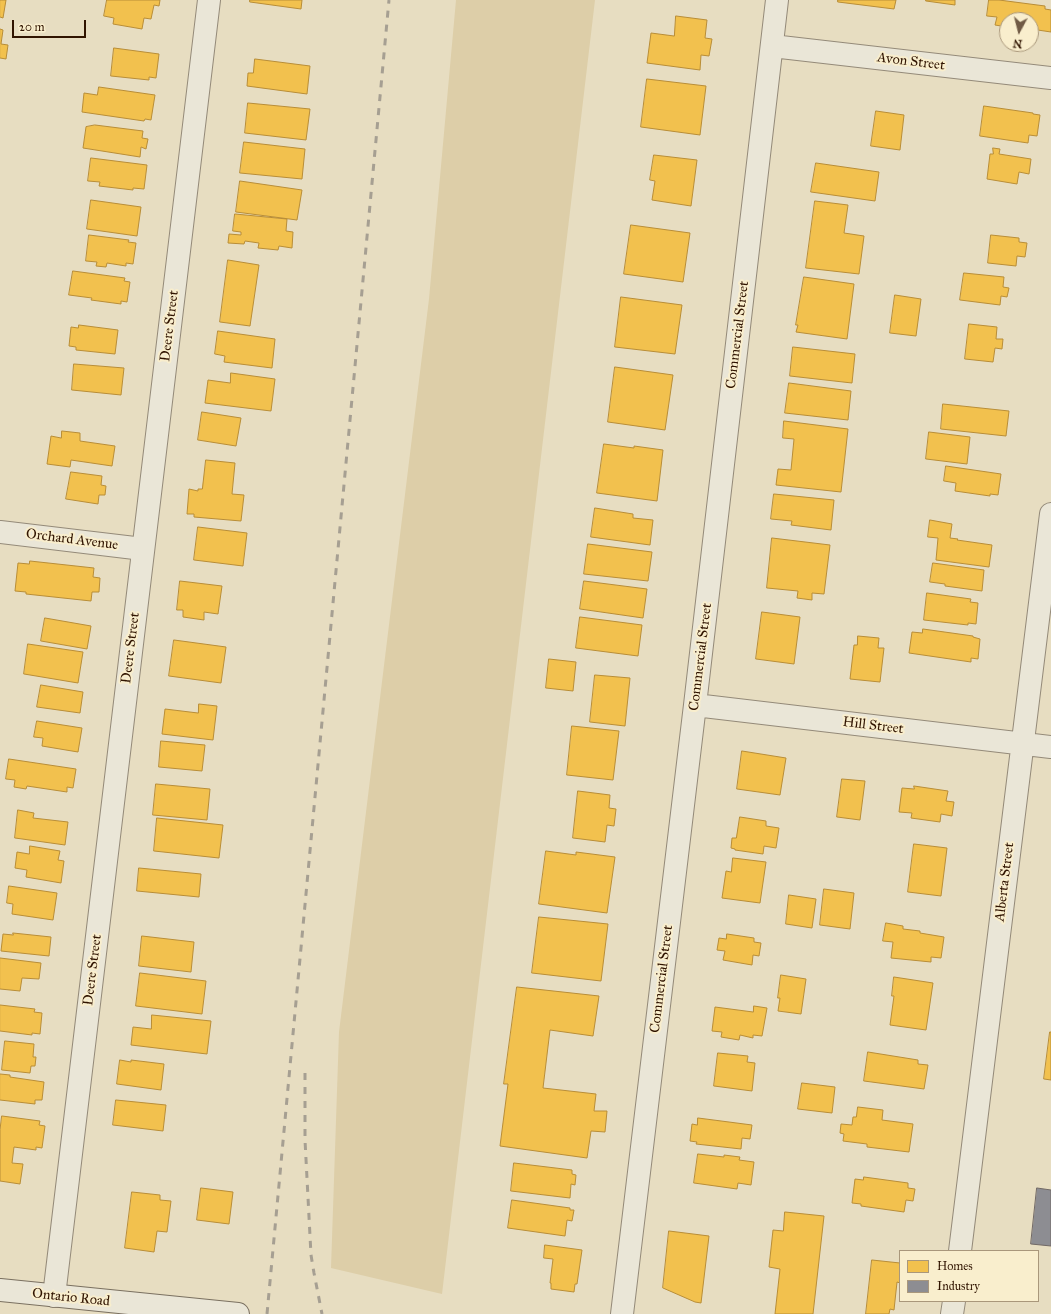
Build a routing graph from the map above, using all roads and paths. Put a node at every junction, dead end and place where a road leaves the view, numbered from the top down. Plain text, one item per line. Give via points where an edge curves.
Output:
1 (209, 0) edge
2 (777, 0) edge
3 (772, 46) junction
4 (1051, 78) edge
5 (1051, 514) edge
6 (0, 532) edge
7 (143, 549) junction
8 (695, 705) junction
9 (1022, 743) junction
10 (1051, 747) edge
11 (960, 1250) edge
12 (0, 1290) edge
13 (54, 1296) junction
14 (954, 1302) edge
15 (238, 1314) edge
16 (622, 1314) edge
17 (952, 1314) edge

1 - 7 street, Deere Street
2 - 3 street, Commercial Street
3 - 4 street, Avon Street
3 - 8 street, Commercial Street
5 - 9 street, Alberta Street
6 - 7 street, Orchard Avenue
7 - 13 street, Deere Street
8 - 9 street, Hill Street
8 - 16 street, Commercial Street
9 - 10 street, Hill Street
9 - 11 street, Alberta Street
12 - 13 street, Ontario Road
13 - 15 street, Ontario Road
14 - 17 street

